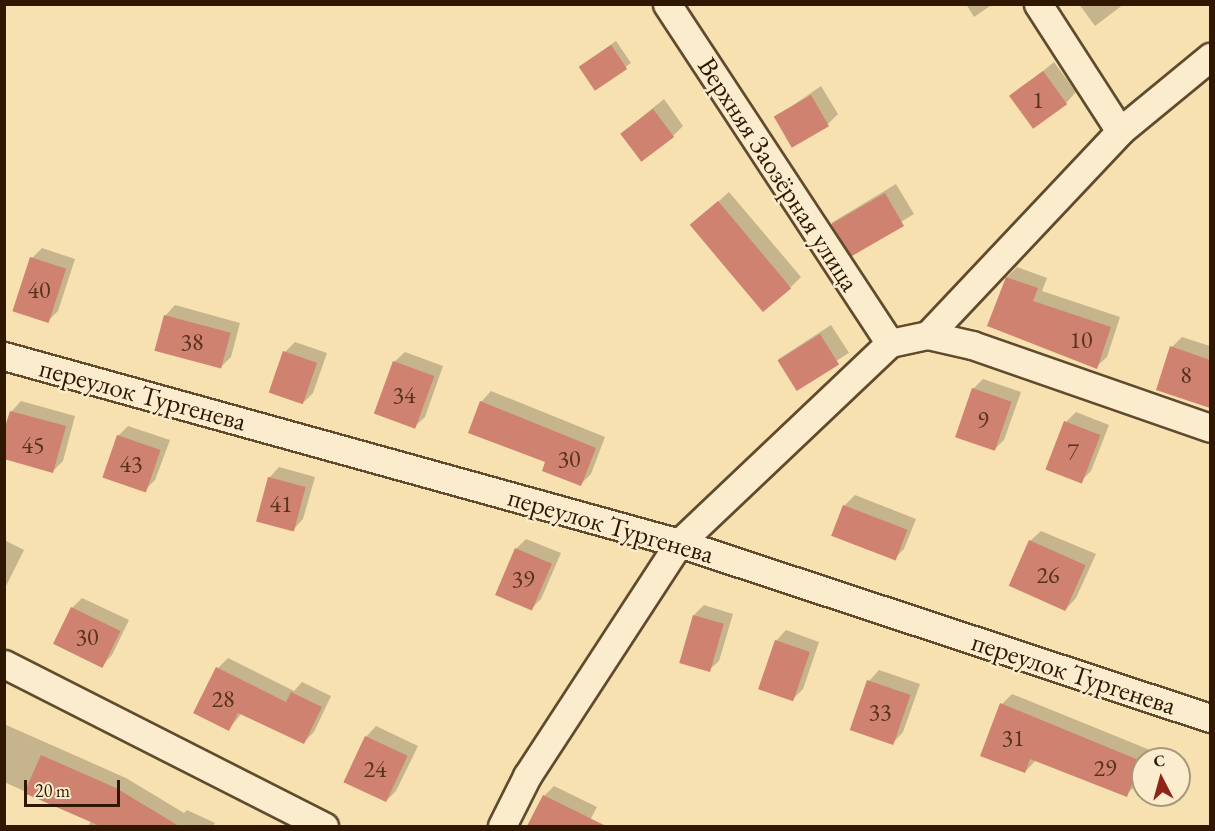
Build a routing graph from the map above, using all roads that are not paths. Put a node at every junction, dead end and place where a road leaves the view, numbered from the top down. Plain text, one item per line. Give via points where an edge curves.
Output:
1 (667, 4) edge
2 (1038, 4) edge
3 (1210, 57) edge
4 (1120, 130) junction
5 (928, 335) junction
6 (890, 343) junction
7 (4, 356) edge
8 (1210, 428) edge
9 (679, 543) junction
10 (4, 664) edge
11 (1210, 718) edge
12 (324, 826) edge
13 (502, 826) edge

1 - 6 street, Верхняя Заозёрная улица
2 - 4 street
3 - 4 street
4 - 5 street
5 - 6 street
5 - 8 street via 972,345
6 - 9 street
7 - 9 street, переулок Тургенева
9 - 11 street, переулок Тургенева
9 - 13 street via 527,776
10 - 12 street

